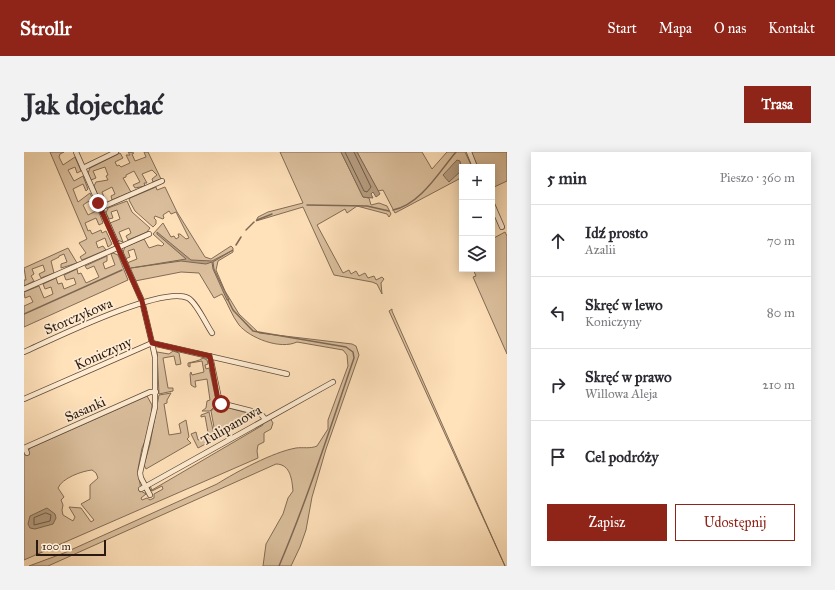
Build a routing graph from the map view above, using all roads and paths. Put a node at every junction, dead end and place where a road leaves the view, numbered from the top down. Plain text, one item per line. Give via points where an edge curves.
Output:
1 (76, 152) edge
2 (116, 152) edge
3 (468, 152) edge
4 (474, 164) edge
5 (83, 168) junction
6 (162, 181) dead end
7 (100, 208) junction
8 (495, 211) edge
9 (502, 227) dead end
10 (149, 234) dead end
11 (117, 247) junction
12 (24, 289) edge
13 (142, 301) junction
14 (212, 333) dead end
15 (152, 343) junction
16 (24, 352) edge
17 (210, 356) junction
18 (287, 374) dead end
19 (333, 382) dead end
20 (156, 392) junction
21 (24, 399) edge
22 (265, 419) junction
23 (24, 448) edge
24 (27, 453) dead end
25 (146, 486) junction
26 (141, 490) dead end
27 (150, 494) dead end

1 - 5 street
2 - 5 street
3 - 4 street
5 - 7 street
6 - 7 street
7 - 11 street
8 - 9 street
10 - 11 street
11 - 12 street
11 - 13 street
13 - 14 street, Storczykowa via 182,296 189,298
13 - 15 street
13 - 16 street, Storczykowa
15 - 17 street, Koniczyny
15 - 20 street
15 - 21 street, Koniczyny
17 - 18 street, Koniczyny
17 - 22 street via 220,403 260,413
19 - 22 street, Tulipanowa
20 - 23 street, Sasanki via 150,392
20 - 25 street via 154,413 140,472
22 - 25 street, Tulipanowa
23 - 24 street
25 - 26 street, Tulipanowa
25 - 27 street

